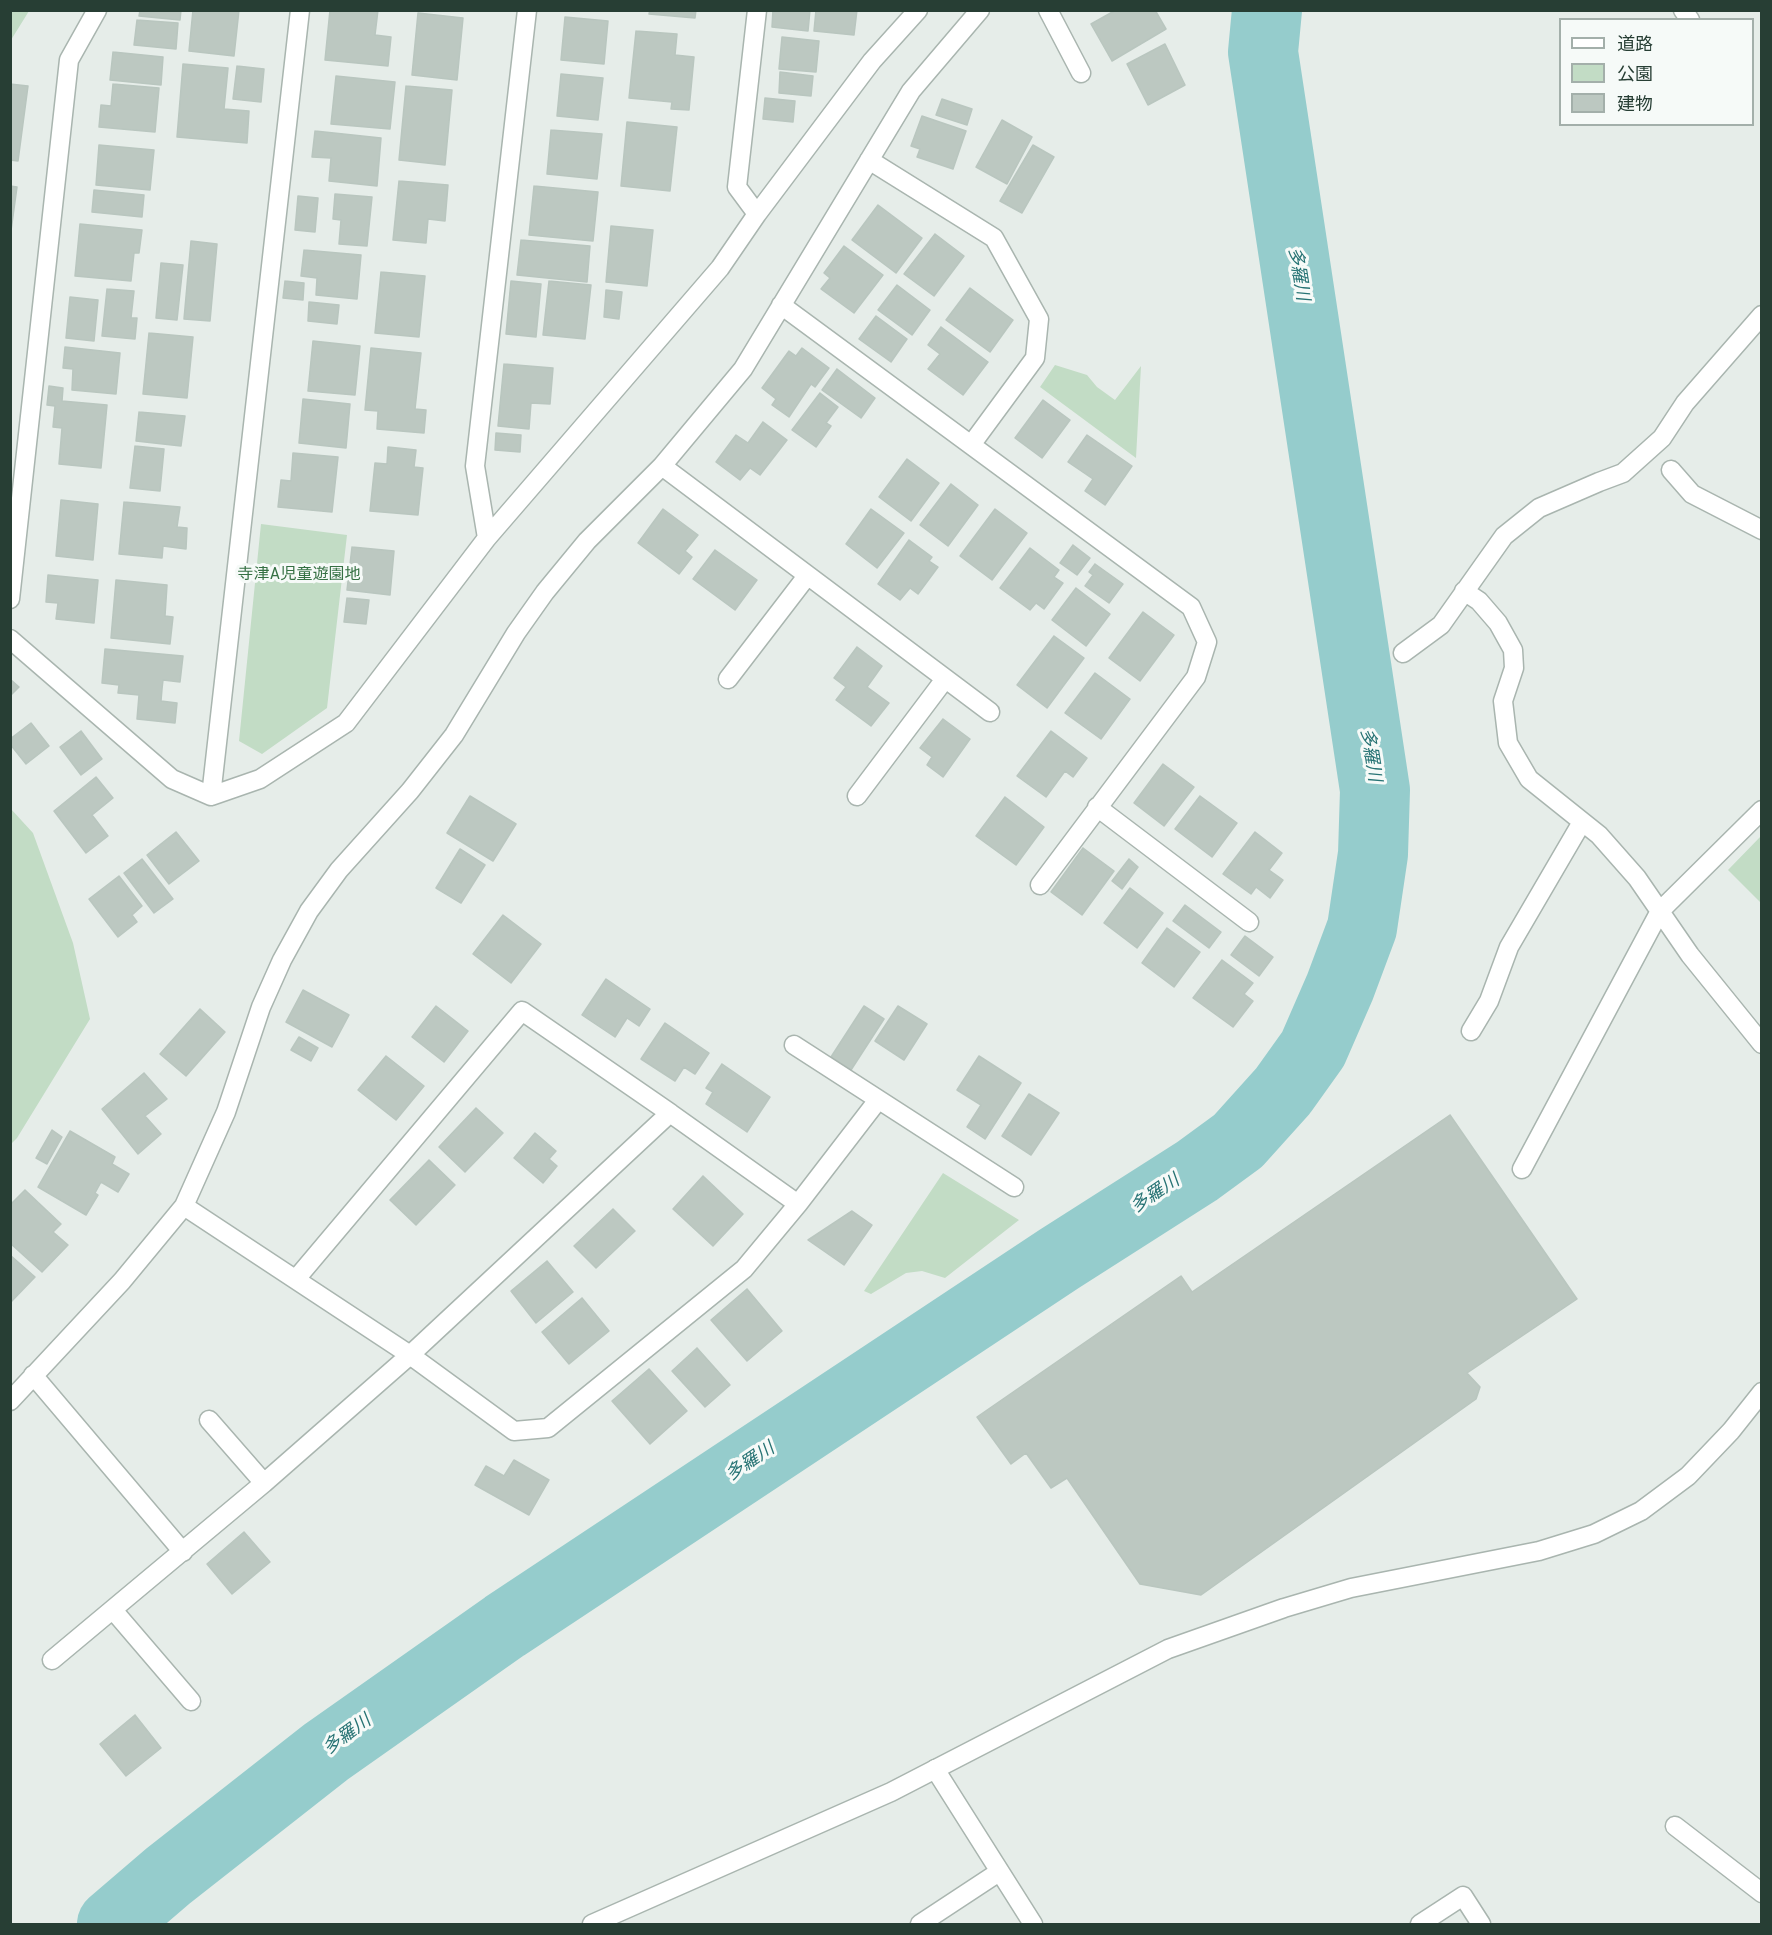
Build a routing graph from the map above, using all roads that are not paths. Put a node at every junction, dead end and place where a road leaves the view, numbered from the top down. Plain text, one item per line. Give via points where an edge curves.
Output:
1 (97, 10) edge
2 (300, 10) edge
3 (527, 10) edge
4 (757, 10) edge
5 (918, 10) edge
6 (980, 10) edge
7 (1048, 10) edge
8 (1081, 73) dead end
9 (869, 160) junction
10 (757, 214) junction
11 (781, 305) junction
12 (1761, 315) edge
13 (971, 445) junction
14 (662, 466) junction
15 (1671, 470) dead end
16 (1761, 530) edge
17 (488, 538) junction
18 (807, 576) junction
19 (1464, 591) junction
20 (10, 599) edge
21 (10, 639) edge
22 (1403, 653) dead end
23 (728, 679) dead end
24 (945, 679) junction
25 (990, 712) dead end
26 (857, 795) dead end
27 (211, 796) junction
28 (1097, 807) junction
29 (1761, 810) edge
30 (1582, 822) junction
31 (1040, 885) dead end
32 (1660, 911) junction
33 (1249, 921) dead end
34 (1471, 1031) dead end
35 (1761, 1044) edge
36 (794, 1045) dead end
37 (878, 1100) junction
38 (670, 1113) junction
39 (1522, 1169) dead end
40 (1014, 1187) dead end
41 (798, 1204) junction
42 (184, 1206) junction
43 (296, 1279) junction
44 (410, 1355) junction
45 (33, 1375) junction
46 (1761, 1392) edge
47 (10, 1401) edge
48 (209, 1420) dead end
49 (264, 1483) junction
50 (183, 1552) junction
51 (113, 1610) junction
52 (52, 1660) dead end
53 (191, 1701) dead end
54 (935, 1769) junction
55 (1675, 1826) dead end
56 (999, 1872) junction
57 (1761, 1893) edge
58 (614, 1920) edge
59 (592, 1924) edge
60 (920, 1924) edge
61 (1032, 1924) edge
62 (1420, 1924) edge
63 (1481, 1924) edge

1 - 20 street via 69,60
2 - 27 street
3 - 17 street via 475,466
4 - 10 street via 737,187
5 - 10 street via 872,61
6 - 9 street via 911,91
7 - 8 street
9 - 11 street
9 - 13 street via 994,238 1039,319 1035,358
10 - 17 street via 720,268
11 - 13 street
11 - 14 street via 743,369
12 - 19 street via 1685,403 1662,438 1623,473 1539,508 1504,536
13 - 28 street via 1191,607 1208,642 1196,677
14 - 18 street
14 - 42 street via 587,541 545,592 454,735 309,911 261,1007 226,1112
15 - 16 street via 1692,494
17 - 27 street via 346,723 260,779
18 - 23 street
18 - 24 street
19 - 22 street via 1441,625
19 - 30 street via 1498,623 1514,650 1514,668 1503,701 1508,743 1529,779
21 - 27 street via 172,779
24 - 25 street
24 - 26 street
28 - 31 street
28 - 33 street
29 - 32 street
30 - 32 street via 1599,835 1637,878
30 - 34 street via 1509,946 1489,1001
32 - 35 street via 1690,956
32 - 39 street
36 - 37 street
37 - 40 street
37 - 41 street
38 - 41 street
38 - 43 street via 522,1011
38 - 44 street
41 - 44 street via 744,1269 548,1428 514,1431
42 - 43 street
42 - 45 street via 122,1281
43 - 44 street
44 - 49 street
45 - 47 street
45 - 50 street
46 - 54 street via 1688,1476 1641,1511 1594,1534 1539,1551 1351,1588 1168,1649
48 - 49 street
49 - 50 street
50 - 51 street
51 - 52 street
51 - 53 street
54 - 56 street
54 - 58 street
55 - 57 street
56 - 60 street
56 - 61 street
58 - 59 street
62 - 63 street via 1463,1896

